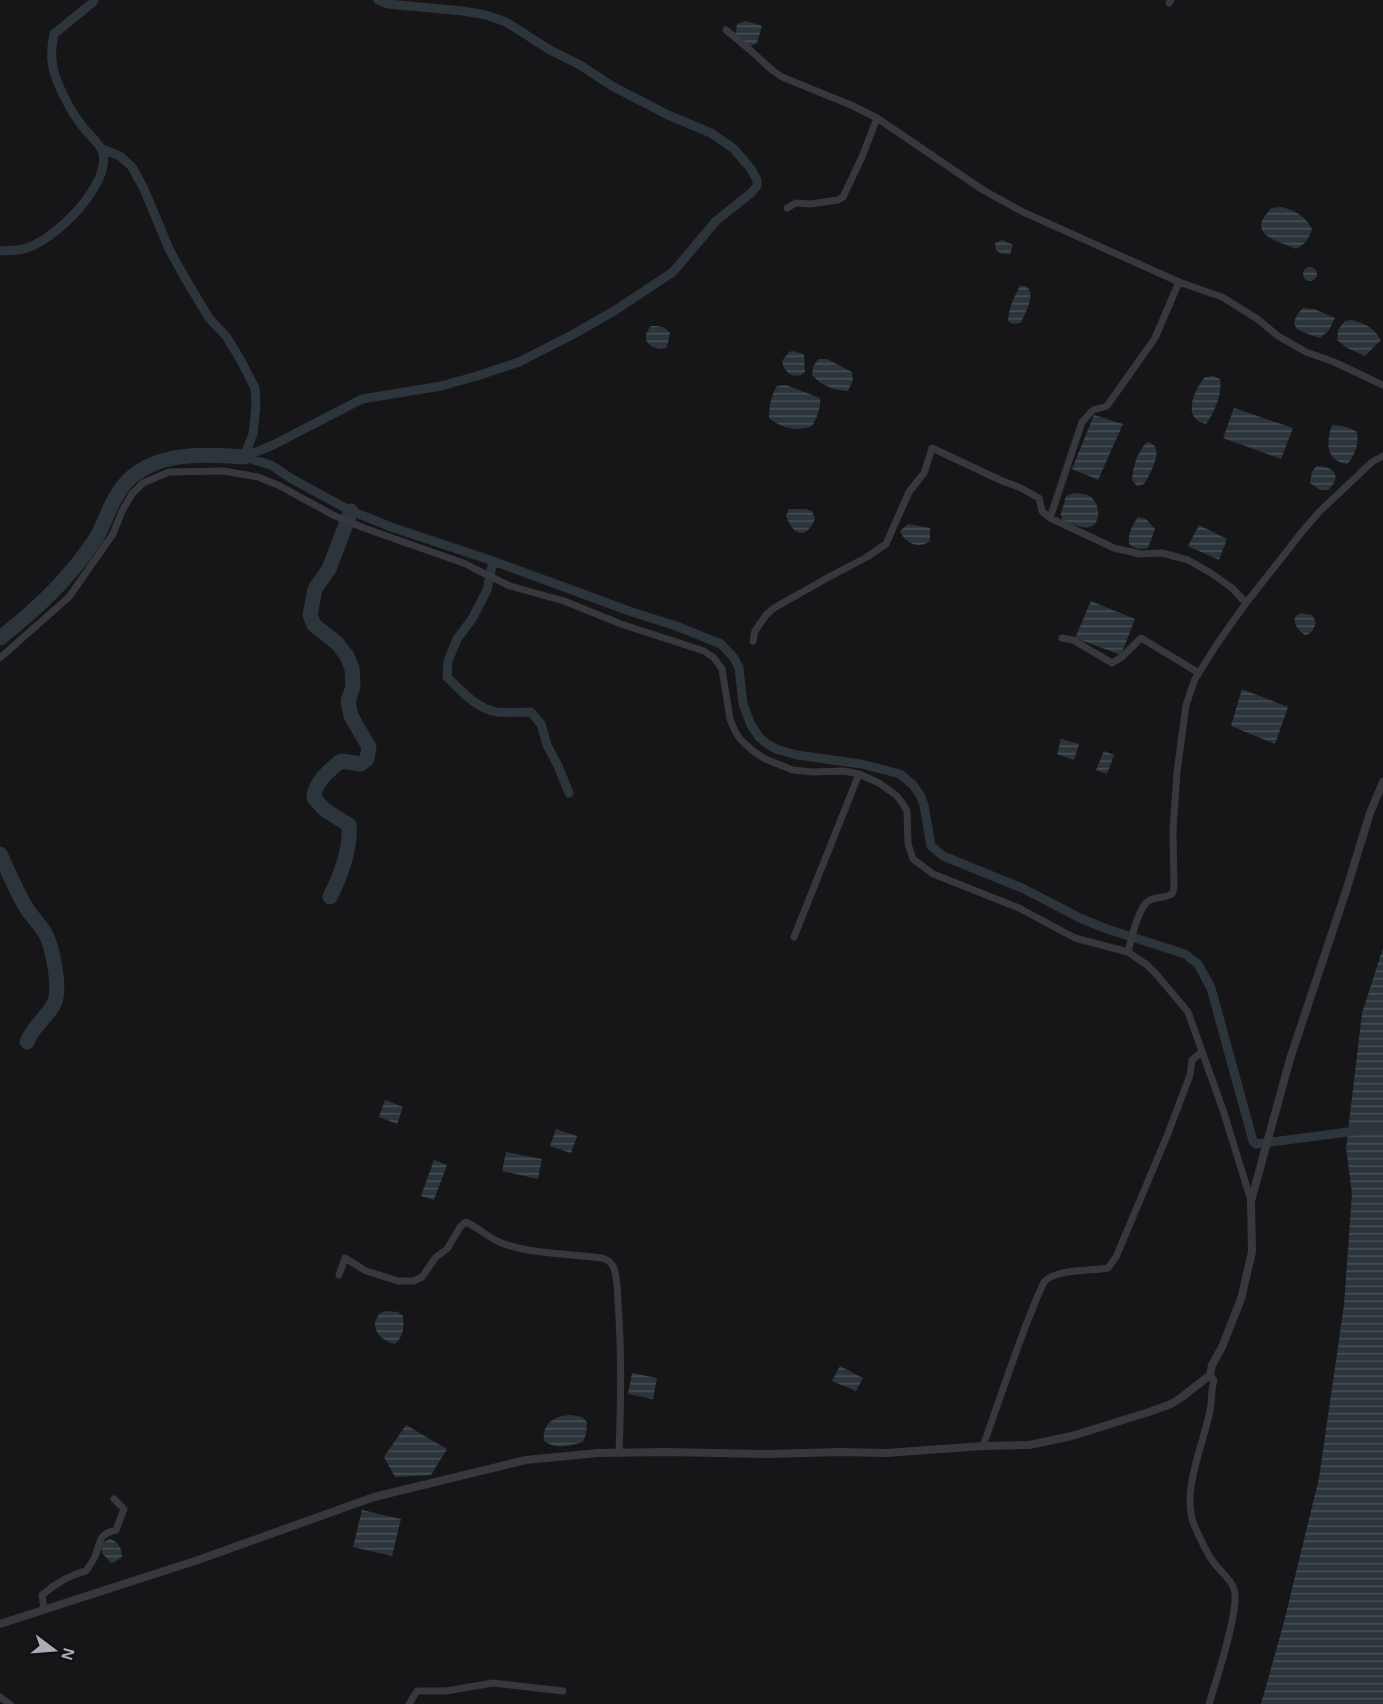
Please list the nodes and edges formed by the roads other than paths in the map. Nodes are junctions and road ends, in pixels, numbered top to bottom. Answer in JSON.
{"nodes":[{"id":1,"x":726,"y":30,"type":"dead end"},
{"id":2,"x":877,"y":118,"type":"junction"},
{"id":3,"x":787,"y":208,"type":"dead end"},
{"id":4,"x":1179,"y":282,"type":"junction"},
{"id":5,"x":1383,"y":385,"type":"edge"},
{"id":6,"x":1383,"y":456,"type":"edge"},
{"id":7,"x":1050,"y":518,"type":"junction"},
{"id":8,"x":1246,"y":603,"type":"junction"},
{"id":9,"x":1062,"y":638,"type":"dead end"},
{"id":10,"x":753,"y":641,"type":"dead end"},
{"id":11,"x":0,"y":658,"type":"edge"},
{"id":12,"x":1199,"y":673,"type":"junction"},
{"id":13,"x":859,"y":774,"type":"junction"},
{"id":14,"x":1383,"y":782,"type":"edge"},
{"id":15,"x":794,"y":937,"type":"dead end"},
{"id":16,"x":1128,"y":952,"type":"junction"},
{"id":17,"x":1202,"y":1052,"type":"junction"},
{"id":18,"x":1251,"y":1201,"type":"junction"},
{"id":19,"x":339,"y":1275,"type":"dead end"},
{"id":20,"x":1210,"y":1375,"type":"junction"},
{"id":21,"x":983,"y":1446,"type":"junction"},
{"id":22,"x":620,"y":1453,"type":"junction"},
{"id":23,"x":114,"y":1499,"type":"dead end"},
{"id":24,"x":44,"y":1610,"type":"junction"},
{"id":25,"x":0,"y":1624,"type":"edge"},
{"id":26,"x":563,"y":1691,"type":"dead end"},
{"id":27,"x":0,"y":1697,"type":"edge"},
{"id":28,"x":10,"y":1704,"type":"edge"},
{"id":29,"x":409,"y":1704,"type":"edge"},
{"id":30,"x":1209,"y":1704,"type":"edge"}],
"edges":[{"from":1,"to":2,"type":"street"},
{"from":2,"to":3,"type":"street"},
{"from":2,"to":4,"type":"street"},
{"from":4,"to":5,"type":"street"},
{"from":4,"to":7,"type":"street"},
{"from":6,"to":8,"type":"street"},
{"from":7,"to":8,"type":"street"},
{"from":7,"to":10,"type":"street"},
{"from":8,"to":12,"type":"street"},
{"from":9,"to":12,"type":"street"},
{"from":11,"to":13,"type":"street"},
{"from":12,"to":16,"type":"street"},
{"from":13,"to":15,"type":"street"},
{"from":13,"to":16,"type":"street"},
{"from":14,"to":18,"type":"street"},
{"from":16,"to":17,"type":"street"},
{"from":17,"to":18,"type":"street"},
{"from":17,"to":21,"type":"street"},
{"from":18,"to":20,"type":"street"},
{"from":19,"to":22,"type":"street"},
{"from":20,"to":21,"type":"street"},
{"from":20,"to":30,"type":"street"},
{"from":21,"to":22,"type":"street"},
{"from":22,"to":24,"type":"street"},
{"from":23,"to":24,"type":"street"},
{"from":24,"to":25,"type":"street"},
{"from":26,"to":29,"type":"street"},
{"from":27,"to":28,"type":"street"}]}
